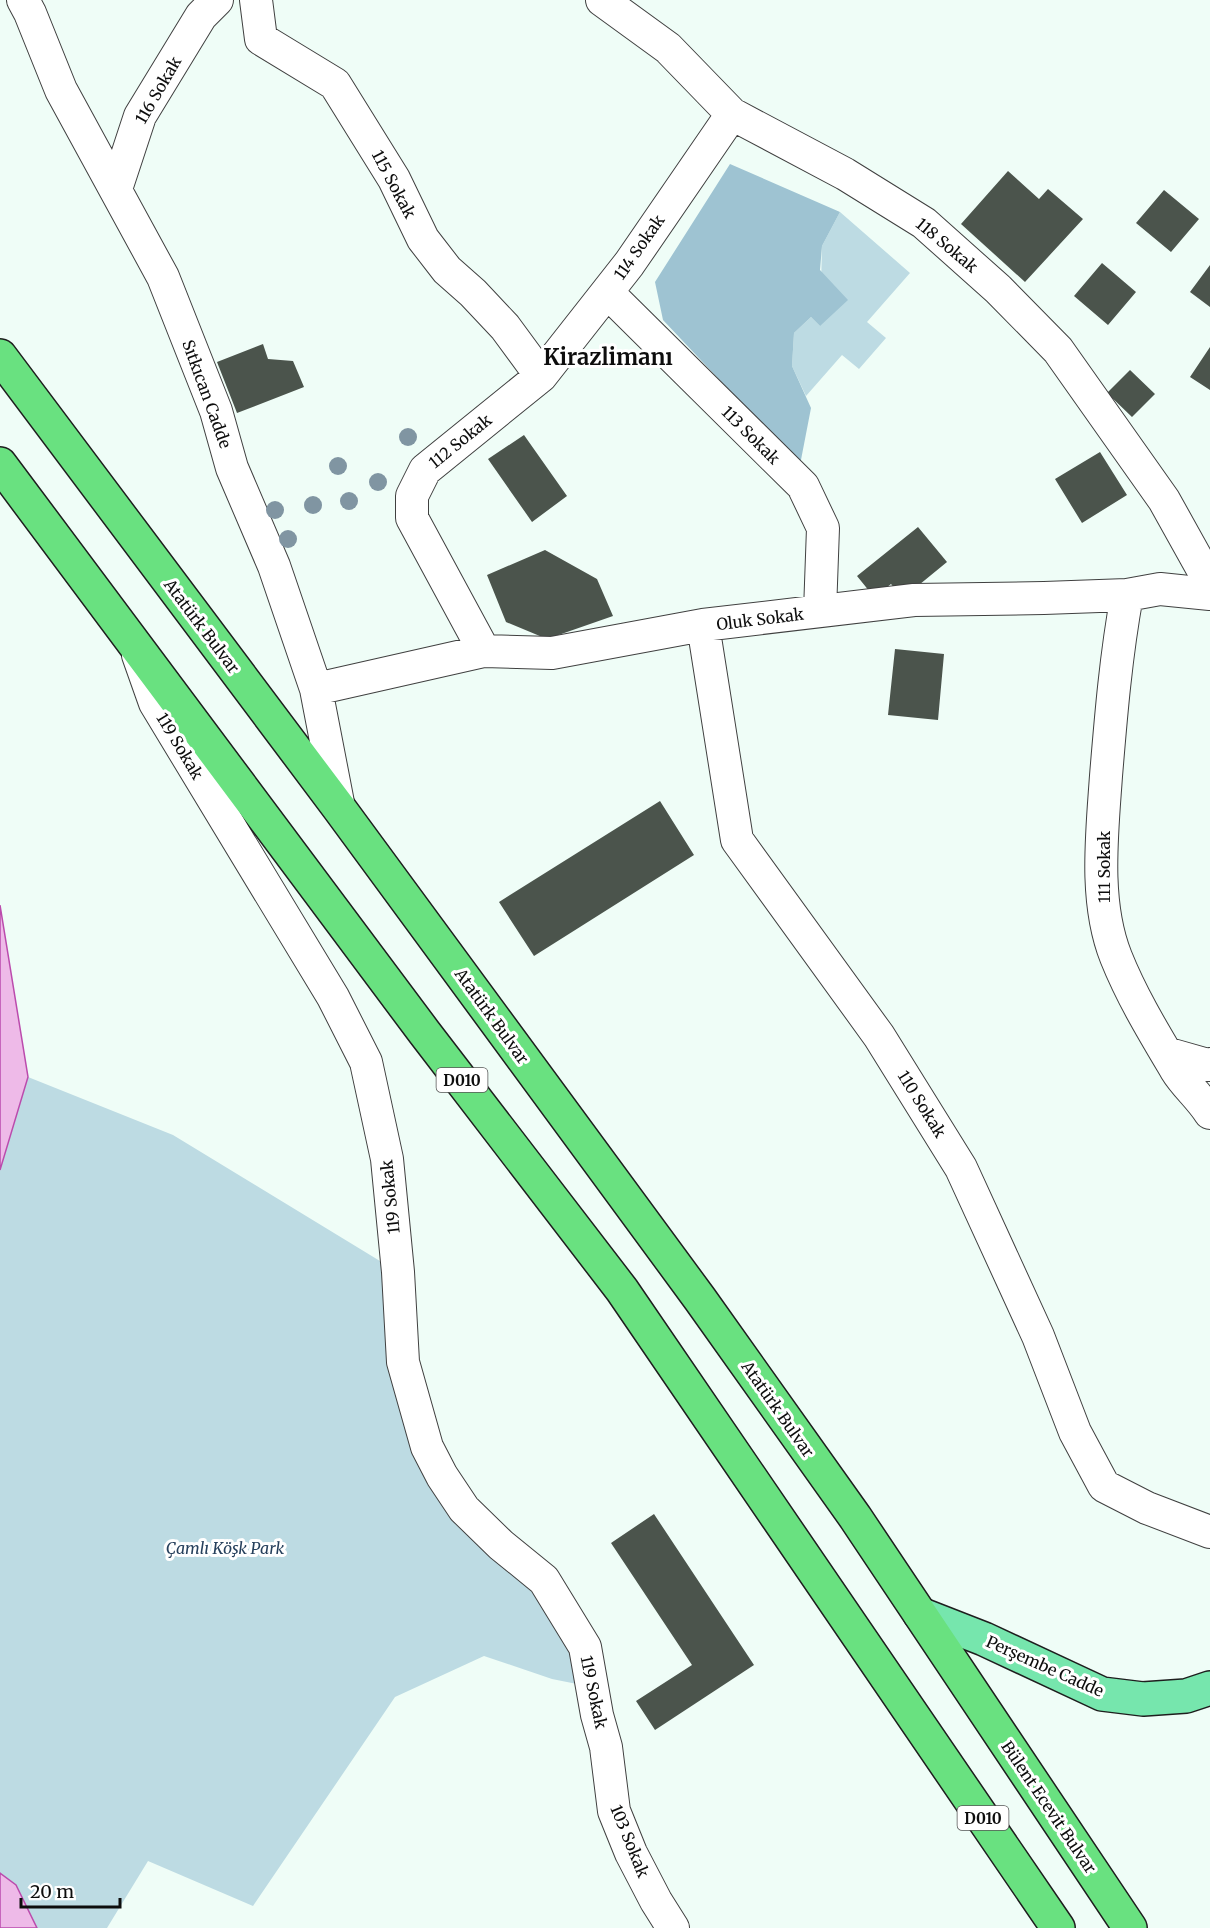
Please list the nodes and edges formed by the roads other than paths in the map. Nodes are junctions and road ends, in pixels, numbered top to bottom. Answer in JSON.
{"nodes":[{"id":1,"x":23,"y":0,"type":"edge"},
{"id":2,"x":217,"y":0,"type":"edge"},
{"id":3,"x":256,"y":0,"type":"edge"},
{"id":4,"x":602,"y":0,"type":"edge"},
{"id":5,"x":732,"y":114,"type":"junction"},
{"id":6,"x":116,"y":189,"type":"junction"},
{"id":7,"x":607,"y":292,"type":"junction"},
{"id":8,"x":0,"y":356,"type":"edge"},
{"id":9,"x":541,"y":376,"type":"junction"},
{"id":10,"x":0,"y":464,"type":"edge"},
{"id":11,"x":1210,"y":576,"type":"edge"},
{"id":12,"x":1210,"y":594,"type":"edge"},
{"id":13,"x":1126,"y":595,"type":"junction"},
{"id":14,"x":820,"y":611,"type":"junction"},
{"id":15,"x":703,"y":626,"type":"junction"},
{"id":16,"x":135,"y":645,"type":"junction"},
{"id":17,"x":484,"y":651,"type":"junction"},
{"id":18,"x":316,"y":689,"type":"junction"},
{"id":19,"x":339,"y":808,"type":"junction"},
{"id":20,"x":1169,"y":1054,"type":"junction"},
{"id":21,"x":1210,"y":1064,"type":"edge"},
{"id":22,"x":1210,"y":1113,"type":"edge"},
{"id":23,"x":1210,"y":1532,"type":"edge"},
{"id":24,"x":920,"y":1614,"type":"junction"},
{"id":25,"x":969,"y":1686,"type":"joint"},
{"id":26,"x":1210,"y":1688,"type":"edge"},
{"id":27,"x":606,"y":1747,"type":"joint"},
{"id":28,"x":673,"y":1928,"type":"edge"},
{"id":29,"x":1058,"y":1928,"type":"edge"},
{"id":30,"x":1130,"y":1928,"type":"edge"}],
"edges":[{"from":1,"to":6,"type":"street","name":"Sıtkıcan Cadde"},
{"from":2,"to":6,"type":"street","name":"116 Sokak"},
{"from":3,"to":9,"type":"street","name":"115 Sokak"},
{"from":4,"to":5,"type":"street","name":"118 Sokak"},
{"from":5,"to":7,"type":"street","name":"114 Sokak"},
{"from":5,"to":11,"type":"street","name":"118 Sokak"},
{"from":6,"to":18,"type":"street","name":"Sıtkıcan Cadde"},
{"from":7,"to":9,"type":"street","name":"114 Sokak"},
{"from":7,"to":14,"type":"street","name":"113 Sokak"},
{"from":8,"to":19,"type":"highway","name":"Atatürk Bulvar"},
{"from":9,"to":17,"type":"street","name":"112 Sokak"},
{"from":10,"to":16,"type":"highway","number":"D010"},
{"from":12,"to":13,"type":"street","name":"Oluk Sokak"},
{"from":13,"to":14,"type":"street","name":"Oluk Sokak"},
{"from":13,"to":20,"type":"street","name":"111 Sokak"},
{"from":14,"to":15,"type":"street","name":"Oluk Sokak"},
{"from":15,"to":17,"type":"street","name":"Oluk Sokak"},
{"from":15,"to":23,"type":"street","name":"110 Sokak"},
{"from":16,"to":27,"type":"street","name":"119 Sokak"},
{"from":16,"to":29,"type":"highway","number":"D010"},
{"from":17,"to":18,"type":"street","name":"Oluk Sokak"},
{"from":18,"to":19,"type":"street","name":"Sıtkıcan Cadde"},
{"from":19,"to":24,"type":"highway","name":"Atatürk Bulvar"},
{"from":20,"to":21,"type":"street"},
{"from":20,"to":22,"type":"street","name":"111 Sokak"},
{"from":24,"to":25,"type":"highway","name":"Atatürk Bulvar"},
{"from":24,"to":26,"type":"main road","name":"Perşembe Cadde"},
{"from":25,"to":30,"type":"highway","name":"Bülent Ecevit Bulvar"},
{"from":27,"to":28,"type":"street","name":"103 Sokak"}]}
